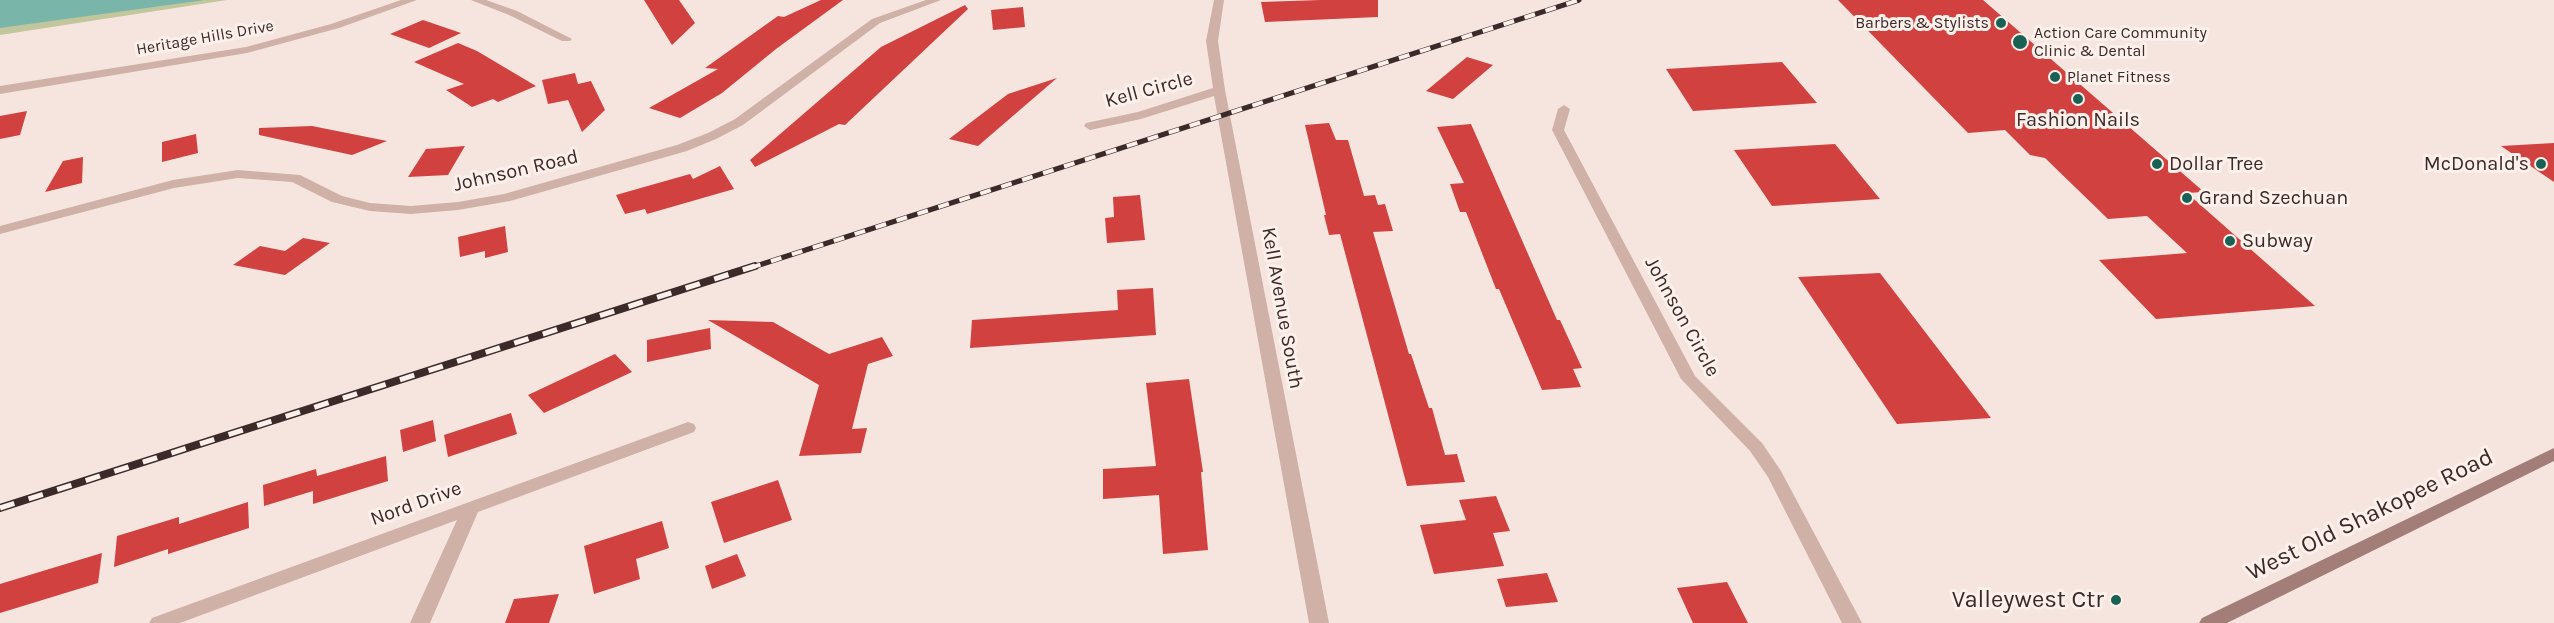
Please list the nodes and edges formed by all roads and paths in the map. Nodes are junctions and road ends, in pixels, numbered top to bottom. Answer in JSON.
{"nodes":[{"id":1,"x":412,"y":0,"type":"edge"},
{"id":2,"x":476,"y":0,"type":"edge"},
{"id":3,"x":936,"y":0,"type":"edge"},
{"id":4,"x":1220,"y":0,"type":"edge"},
{"id":5,"x":566,"y":39,"type":"dead end"},
{"id":6,"x":0,"y":90,"type":"edge"},
{"id":7,"x":1219,"y":90,"type":"junction"},
{"id":8,"x":1564,"y":109,"type":"dead end"},
{"id":9,"x":1090,"y":126,"type":"dead end"},
{"id":10,"x":0,"y":230,"type":"edge"},
{"id":11,"x":688,"y":428,"type":"dead end"},
{"id":12,"x":2554,"y":454,"type":"edge"},
{"id":13,"x":471,"y":508,"type":"junction"},
{"id":14,"x":159,"y":623,"type":"edge"},
{"id":15,"x":420,"y":623,"type":"edge"},
{"id":16,"x":1318,"y":623,"type":"edge"},
{"id":17,"x":1852,"y":623,"type":"edge"},
{"id":18,"x":2209,"y":623,"type":"edge"}],
"edges":[{"from":1,"to":6,"type":"street","name":"Heritage Hills Drive"},
{"from":2,"to":5,"type":"street"},
{"from":3,"to":10,"type":"street","name":"Johnson Road"},
{"from":4,"to":7,"type":"street","name":"Kell Avenue South"},
{"from":7,"to":9,"type":"street","name":"Kell Circle"},
{"from":7,"to":16,"type":"street","name":"Kell Avenue South"},
{"from":8,"to":17,"type":"street","name":"Johnson Circle"},
{"from":11,"to":13,"type":"street","name":"Nord Drive"},
{"from":12,"to":18,"type":"main road","name":"West Old Shakopee Road"},
{"from":13,"to":14,"type":"street","name":"Nord Drive"},
{"from":13,"to":15,"type":"street"}]}
